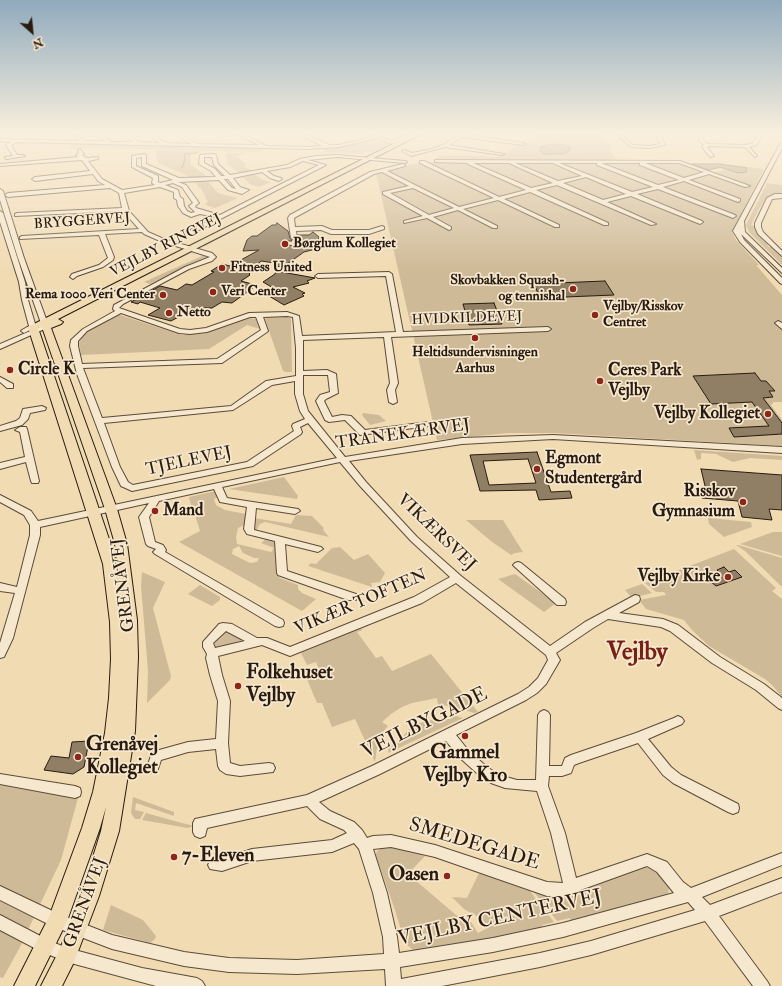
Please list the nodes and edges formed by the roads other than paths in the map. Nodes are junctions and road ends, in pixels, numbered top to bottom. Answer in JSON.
{"nodes":[{"id":1,"x":102,"y":180,"type":"edge"},
{"id":2,"x":155,"y":180,"type":"edge"},
{"id":3,"x":178,"y":180,"type":"edge"},
{"id":4,"x":223,"y":180,"type":"edge"},
{"id":5,"x":231,"y":180,"type":"edge"},
{"id":6,"x":294,"y":180,"type":"edge"},
{"id":7,"x":331,"y":180,"type":"edge"},
{"id":8,"x":359,"y":180,"type":"edge"},
{"id":9,"x":402,"y":180,"type":"edge"},
{"id":10,"x":461,"y":180,"type":"edge"},
{"id":11,"x":507,"y":180,"type":"edge"},
{"id":12,"x":551,"y":180,"type":"edge"},
{"id":13,"x":570,"y":180,"type":"edge"},
{"id":14,"x":596,"y":180,"type":"edge"},
{"id":15,"x":641,"y":180,"type":"edge"},
{"id":16,"x":684,"y":180,"type":"joint"},
{"id":17,"x":729,"y":180,"type":"edge"},
{"id":18,"x":763,"y":180,"type":"edge"},
{"id":19,"x":172,"y":181,"type":"junction"},
{"id":20,"x":110,"y":183,"type":"junction"},
{"id":21,"x":558,"y":183,"type":"junction"},
{"id":22,"x":160,"y":185,"type":"junction"},
{"id":23,"x":414,"y":186,"type":"junction"},
{"id":24,"x":747,"y":186,"type":"dead end"},
{"id":25,"x":658,"y":187,"type":"junction"},
{"id":26,"x":529,"y":190,"type":"junction"},
{"id":27,"x":0,"y":191,"type":"edge"},
{"id":28,"x":121,"y":192,"type":"junction"},
{"id":29,"x":8,"y":195,"type":"dead end"},
{"id":30,"x":631,"y":195,"type":"junction"},
{"id":31,"x":782,"y":196,"type":"edge"},
{"id":32,"x":499,"y":198,"type":"junction"},
{"id":33,"x":738,"y":200,"type":"dead end"},
{"id":34,"x":603,"y":202,"type":"junction"},
{"id":35,"x":181,"y":206,"type":"junction"},
{"id":36,"x":192,"y":206,"type":"junction"},
{"id":37,"x":125,"y":209,"type":"junction"},
{"id":38,"x":458,"y":209,"type":"junction"},
{"id":39,"x":0,"y":212,"type":"edge"},
{"id":40,"x":200,"y":212,"type":"junction"},
{"id":41,"x":17,"y":215,"type":"dead end"},
{"id":42,"x":733,"y":216,"type":"dead end"},
{"id":43,"x":221,"y":217,"type":"junction"},
{"id":44,"x":428,"y":217,"type":"junction"},
{"id":45,"x":4,"y":219,"type":"edge"},
{"id":46,"x":741,"y":221,"type":"junction"},
{"id":47,"x":406,"y":222,"type":"dead end"},
{"id":48,"x":700,"y":222,"type":"dead end"},
{"id":49,"x":606,"y":224,"type":"dead end"},
{"id":50,"x":653,"y":224,"type":"dead end"},
{"id":51,"x":557,"y":226,"type":"dead end"},
{"id":52,"x":495,"y":227,"type":"dead end"},
{"id":53,"x":382,"y":228,"type":"dead end"},
{"id":54,"x":449,"y":228,"type":"dead end"},
{"id":55,"x":292,"y":229,"type":"junction"},
{"id":56,"x":143,"y":230,"type":"junction"},
{"id":57,"x":101,"y":232,"type":"junction"},
{"id":58,"x":192,"y":232,"type":"dead end"},
{"id":59,"x":22,"y":238,"type":"dead end"},
{"id":60,"x":294,"y":238,"type":"dead end"},
{"id":61,"x":195,"y":249,"type":"junction"},
{"id":62,"x":782,"y":254,"type":"edge"},
{"id":63,"x":782,"y":271,"type":"edge"},
{"id":64,"x":318,"y":276,"type":"dead end"},
{"id":65,"x":73,"y":277,"type":"dead end"},
{"id":66,"x":782,"y":282,"type":"edge"},
{"id":67,"x":119,"y":311,"type":"junction"},
{"id":68,"x":259,"y":315,"type":"junction"},
{"id":69,"x":40,"y":327,"type":"junction"},
{"id":70,"x":548,"y":329,"type":"dead end"},
{"id":71,"x":400,"y":334,"type":"junction"},
{"id":72,"x":388,"y":335,"type":"junction"},
{"id":73,"x":298,"y":338,"type":"junction"},
{"id":74,"x":0,"y":344,"type":"edge"},
{"id":75,"x":0,"y":347,"type":"edge"},
{"id":76,"x":79,"y":366,"type":"junction"},
{"id":77,"x":299,"y":376,"type":"junction"},
{"id":78,"x":0,"y":379,"type":"edge"},
{"id":79,"x":10,"y":386,"type":"dead end"},
{"id":80,"x":393,"y":402,"type":"dead end"},
{"id":81,"x":42,"y":408,"type":"dead end"},
{"id":82,"x":329,"y":420,"type":"junction"},
{"id":83,"x":98,"y":421,"type":"junction"},
{"id":84,"x":312,"y":422,"type":"junction"},
{"id":85,"x":429,"y":424,"type":"dead end"},
{"id":86,"x":0,"y":429,"type":"edge"},
{"id":87,"x":19,"y":430,"type":"dead end"},
{"id":88,"x":782,"y":450,"type":"edge"},
{"id":89,"x":30,"y":458,"type":"junction"},
{"id":90,"x":343,"y":459,"type":"junction"},
{"id":91,"x":0,"y":466,"type":"edge"},
{"id":92,"x":35,"y":481,"type":"dead end"},
{"id":93,"x":217,"y":485,"type":"junction"},
{"id":94,"x":0,"y":498,"type":"edge"},
{"id":95,"x":154,"y":500,"type":"junction"},
{"id":96,"x":252,"y":504,"type":"junction"},
{"id":97,"x":103,"y":511,"type":"junction"},
{"id":98,"x":295,"y":511,"type":"dead end"},
{"id":99,"x":35,"y":525,"type":"junction"},
{"id":100,"x":280,"y":540,"type":"junction"},
{"id":101,"x":318,"y":549,"type":"dead end"},
{"id":102,"x":518,"y":565,"type":"dead end"},
{"id":103,"x":457,"y":578,"type":"junction"},
{"id":104,"x":0,"y":587,"type":"edge"},
{"id":105,"x":21,"y":591,"type":"junction"},
{"id":106,"x":352,"y":597,"type":"dead end"},
{"id":107,"x":635,"y":599,"type":"dead end"},
{"id":108,"x":560,"y":602,"type":"dead end"},
{"id":109,"x":606,"y":615,"type":"junction"},
{"id":110,"x":279,"y":623,"type":"dead end"},
{"id":111,"x":256,"y":642,"type":"junction"},
{"id":112,"x":550,"y":652,"type":"junction"},
{"id":113,"x":0,"y":654,"type":"edge"},
{"id":114,"x":213,"y":654,"type":"junction"},
{"id":115,"x":782,"y":705,"type":"edge"},
{"id":116,"x":544,"y":715,"type":"dead end"},
{"id":117,"x":678,"y":721,"type":"dead end"},
{"id":118,"x":448,"y":734,"type":"junction"},
{"id":119,"x":640,"y":737,"type":"junction"},
{"id":120,"x":222,"y":743,"type":"junction"},
{"id":121,"x":153,"y":768,"type":"dead end"},
{"id":122,"x":269,"y":768,"type":"dead end"},
{"id":123,"x":543,"y":771,"type":"junction"},
{"id":124,"x":0,"y":779,"type":"edge"},
{"id":125,"x":542,"y":786,"type":"junction"},
{"id":126,"x":75,"y":792,"type":"dead end"},
{"id":127,"x":309,"y":800,"type":"junction"},
{"id":128,"x":733,"y":808,"type":"dead end"},
{"id":129,"x":200,"y":832,"type":"dead end"},
{"id":130,"x":357,"y":834,"type":"junction"},
{"id":131,"x":365,"y":846,"type":"junction"},
{"id":132,"x":782,"y":859,"type":"edge"},
{"id":133,"x":215,"y":865,"type":"dead end"},
{"id":134,"x":782,"y":885,"type":"edge"},
{"id":135,"x":571,"y":887,"type":"junction"},
{"id":136,"x":0,"y":893,"type":"edge"},
{"id":137,"x":690,"y":895,"type":"junction"},
{"id":138,"x":708,"y":913,"type":"junction"},
{"id":139,"x":57,"y":920,"type":"junction"},
{"id":140,"x":0,"y":922,"type":"edge"},
{"id":141,"x":77,"y":929,"type":"junction"},
{"id":142,"x":45,"y":946,"type":"junction"},
{"id":143,"x":67,"y":955,"type":"junction"},
{"id":144,"x":392,"y":962,"type":"junction"},
{"id":145,"x":24,"y":986,"type":"edge"},
{"id":146,"x":51,"y":986,"type":"edge"},
{"id":147,"x":197,"y":986,"type":"edge"},
{"id":148,"x":394,"y":986,"type":"edge"},
{"id":149,"x":402,"y":986,"type":"edge"},
{"id":150,"x":762,"y":986,"type":"edge"}],
"edges":[{"from":1,"to":20,"type":"street"},
{"from":2,"to":22,"type":"street"},
{"from":3,"to":19,"type":"street"},
{"from":4,"to":5,"type":"street"},
{"from":6,"to":43,"type":"street"},
{"from":7,"to":61,"type":"main road","name":"VEJLBY RINGVEJ"},
{"from":8,"to":55,"type":"street"},
{"from":9,"to":23,"type":"street"},
{"from":10,"to":32,"type":"street"},
{"from":11,"to":26,"type":"street"},
{"from":12,"to":21,"type":"street"},
{"from":13,"to":21,"type":"street"},
{"from":14,"to":30,"type":"street"},
{"from":15,"to":25,"type":"street"},
{"from":16,"to":25,"type":"street"},
{"from":16,"to":33,"type":"street"},
{"from":17,"to":24,"type":"street"},
{"from":18,"to":46,"type":"street"},
{"from":19,"to":22,"type":"street"},
{"from":19,"to":36,"type":"street"},
{"from":20,"to":28,"type":"street"},
{"from":20,"to":29,"type":"street"},
{"from":21,"to":26,"type":"street"},
{"from":21,"to":34,"type":"street"},
{"from":22,"to":28,"type":"street"},
{"from":22,"to":35,"type":"street"},
{"from":23,"to":38,"type":"street"},
{"from":23,"to":44,"type":"street"},
{"from":25,"to":30,"type":"street"},
{"from":25,"to":42,"type":"street"},
{"from":26,"to":32,"type":"street"},
{"from":26,"to":49,"type":"street"},
{"from":27,"to":45,"type":"street","name":"GRENÅVEJ"},
{"from":28,"to":37,"type":"street"},
{"from":30,"to":34,"type":"street"},
{"from":30,"to":48,"type":"street"},
{"from":31,"to":62,"type":"street"},
{"from":32,"to":38,"type":"street"},
{"from":32,"to":51,"type":"street"},
{"from":34,"to":50,"type":"street"},
{"from":35,"to":36,"type":"street"},
{"from":35,"to":40,"type":"street"},
{"from":36,"to":40,"type":"street"},
{"from":37,"to":41,"type":"street"},
{"from":37,"to":56,"type":"street"},
{"from":38,"to":44,"type":"street"},
{"from":38,"to":52,"type":"street"},
{"from":39,"to":45,"type":"street","name":"GRENÅVEJ"},
{"from":40,"to":43,"type":"street"},
{"from":43,"to":58,"type":"street"},
{"from":44,"to":47,"type":"street"},
{"from":44,"to":54,"type":"street"},
{"from":45,"to":69,"type":"street","name":"GRENÅVEJ"},
{"from":45,"to":69,"type":"street","name":"GRENÅVEJ"},
{"from":46,"to":63,"type":"street"},
{"from":46,"to":66,"type":"street"},
{"from":53,"to":55,"type":"street"},
{"from":55,"to":60,"type":"street"},
{"from":56,"to":57,"type":"street","name":"BRYGGERVEJ"},
{"from":56,"to":61,"type":"street"},
{"from":57,"to":59,"type":"street","name":"BRYGGERVEJ"},
{"from":57,"to":65,"type":"street"},
{"from":61,"to":67,"type":"street"},
{"from":61,"to":69,"type":"main road","name":"VEJLBY RINGVEJ"},
{"from":64,"to":71,"type":"street"},
{"from":67,"to":68,"type":"street"},
{"from":67,"to":76,"type":"street","name":"TJELEVEJ"},
{"from":68,"to":73,"type":"street","name":"VIKÆRSVEJ"},
{"from":68,"to":76,"type":"street"},
{"from":69,"to":74,"type":"street"},
{"from":69,"to":75,"type":"street"},
{"from":69,"to":97,"type":"main road","name":"GRENÅVEJ"},
{"from":69,"to":97,"type":"main road","name":"GRENÅVEJ"},
{"from":70,"to":71,"type":"street","name":"HVIDKILDEVEJ"},
{"from":71,"to":72,"type":"street","name":"HVIDKILDEVEJ"},
{"from":72,"to":73,"type":"street","name":"HVIDKILDEVEJ"},
{"from":72,"to":80,"type":"street","name":"HVIDKILDEVEJ"},
{"from":73,"to":77,"type":"street","name":"VIKÆRSVEJ"},
{"from":76,"to":83,"type":"street","name":"TJELEVEJ"},
{"from":77,"to":82,"type":"street"},
{"from":77,"to":83,"type":"street"},
{"from":77,"to":84,"type":"street","name":"VIKÆRSVEJ"},
{"from":78,"to":79,"type":"street"},
{"from":81,"to":86,"type":"street"},
{"from":82,"to":84,"type":"street"},
{"from":82,"to":85,"type":"street"},
{"from":83,"to":84,"type":"street","name":"TJELEVEJ"},
{"from":84,"to":90,"type":"street","name":"VIKÆRSVEJ"},
{"from":87,"to":89,"type":"street"},
{"from":88,"to":90,"type":"street","name":"TRANEKÆRVEJ"},
{"from":89,"to":91,"type":"street"},
{"from":89,"to":92,"type":"street"},
{"from":90,"to":93,"type":"street","name":"TRANEKÆRVEJ"},
{"from":90,"to":103,"type":"street","name":"VIKÆRSVEJ"},
{"from":93,"to":95,"type":"street","name":"TRANEKÆRVEJ"},
{"from":93,"to":96,"type":"street"},
{"from":94,"to":99,"type":"street"},
{"from":95,"to":97,"type":"street","name":"TRANEKÆRVEJ"},
{"from":95,"to":110,"type":"street"},
{"from":96,"to":98,"type":"street"},
{"from":96,"to":100,"type":"street"},
{"from":97,"to":99,"type":"street","name":"TRANEKÆRVEJ"},
{"from":97,"to":139,"type":"main road","name":"GRENÅVEJ"},
{"from":97,"to":141,"type":"main road","name":"GRENÅVEJ"},
{"from":99,"to":105,"type":"street"},
{"from":100,"to":101,"type":"street"},
{"from":100,"to":106,"type":"street"},
{"from":102,"to":108,"type":"street"},
{"from":103,"to":111,"type":"street","name":"VIKÆR TOFTEN"},
{"from":103,"to":112,"type":"street","name":"VIKÆRSVEJ"},
{"from":104,"to":105,"type":"street"},
{"from":105,"to":113,"type":"street"},
{"from":107,"to":109,"type":"street"},
{"from":109,"to":112,"type":"street"},
{"from":109,"to":115,"type":"street"},
{"from":111,"to":114,"type":"street","name":"VIKÆR TOFTEN"},
{"from":111,"to":114,"type":"street","name":"VIKÆR TOFTEN"},
{"from":112,"to":118,"type":"street","name":"VEJLBYGADE"},
{"from":114,"to":120,"type":"street","name":"VIKÆR TOFTEN"},
{"from":116,"to":123,"type":"street"},
{"from":117,"to":119,"type":"street"},
{"from":118,"to":125,"type":"street"},
{"from":118,"to":127,"type":"street","name":"VEJLBYGADE"},
{"from":119,"to":123,"type":"street"},
{"from":119,"to":128,"type":"street"},
{"from":120,"to":121,"type":"street"},
{"from":120,"to":122,"type":"street","name":"VIKÆR TOFTEN"},
{"from":123,"to":125,"type":"street"},
{"from":124,"to":126,"type":"street"},
{"from":125,"to":135,"type":"street","name":"SMEDEGADE"},
{"from":127,"to":129,"type":"street","name":"VEJLBYGADE"},
{"from":127,"to":130,"type":"street"},
{"from":130,"to":131,"type":"street"},
{"from":130,"to":133,"type":"street"},
{"from":131,"to":135,"type":"street","name":"SMEDEGADE"},
{"from":131,"to":144,"type":"street"},
{"from":132,"to":137,"type":"street","name":"VEJLBY CENTERVEJ"},
{"from":134,"to":138,"type":"street"},
{"from":135,"to":137,"type":"street","name":"SMEDEGADE"},
{"from":136,"to":139,"type":"street","name":"VEJLBY CENTERVEJ"},
{"from":137,"to":138,"type":"street","name":"SMEDEGADE"},
{"from":137,"to":144,"type":"street","name":"VEJLBY CENTERVEJ"},
{"from":138,"to":149,"type":"street"},
{"from":138,"to":150,"type":"street","name":"SMEDEGADE"},
{"from":139,"to":141,"type":"street","name":"VEJLBY CENTERVEJ"},
{"from":139,"to":142,"type":"main road","name":"GRENÅVEJ"},
{"from":140,"to":142,"type":"street"},
{"from":141,"to":143,"type":"main road","name":"GRENÅVEJ"},
{"from":141,"to":144,"type":"street","name":"VEJLBY CENTERVEJ"},
{"from":142,"to":143,"type":"street"},
{"from":142,"to":145,"type":"main road","name":"GRENÅVEJ"},
{"from":143,"to":146,"type":"main road","name":"GRENÅVEJ"},
{"from":143,"to":147,"type":"street"},
{"from":144,"to":148,"type":"street"}]}
